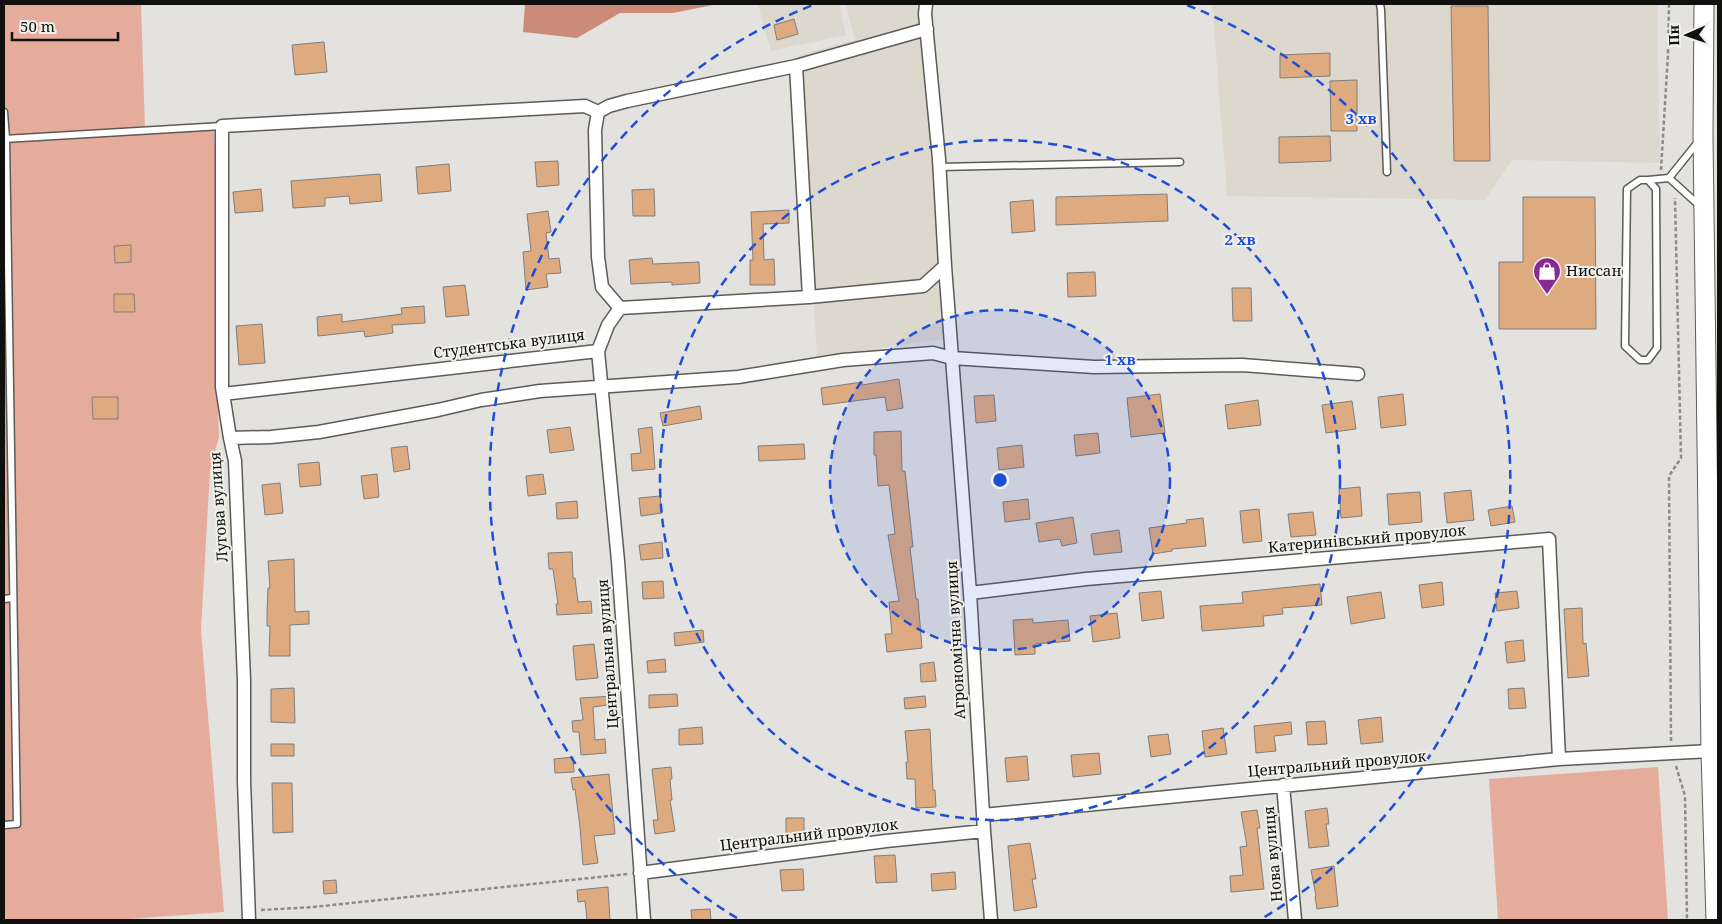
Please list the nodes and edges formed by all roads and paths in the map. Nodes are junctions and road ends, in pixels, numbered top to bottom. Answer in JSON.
{"nodes":[{"id":1,"x":926,"y":4,"type":"edge"},
{"id":2,"x":1380,"y":4,"type":"edge"},
{"id":3,"x":1669,"y":4,"type":"edge"},
{"id":4,"x":1704,"y":4,"type":"edge"},
{"id":5,"x":927,"y":29,"type":"junction"},
{"id":6,"x":796,"y":66,"type":"junction"},
{"id":7,"x":4,"y":112,"type":"edge"},
{"id":8,"x":598,"y":112,"type":"junction"},
{"id":9,"x":222,"y":126,"type":"junction"},
{"id":10,"x":1703,"y":136,"type":"junction"},
{"id":11,"x":5,"y":139,"type":"edge"},
{"id":12,"x":1180,"y":162,"type":"dead end"},
{"id":13,"x":939,"y":167,"type":"junction"},
{"id":14,"x":1386,"y":172,"type":"dead end"},
{"id":15,"x":1667,"y":179,"type":"junction"},
{"id":16,"x":1648,"y":180,"type":"junction"},
{"id":17,"x":1705,"y":210,"type":"junction"},
{"id":18,"x":945,"y":266,"type":"junction"},
{"id":19,"x":809,"y":297,"type":"junction"},
{"id":20,"x":620,"y":308,"type":"junction"},
{"id":21,"x":598,"y":350,"type":"junction"},
{"id":22,"x":952,"y":358,"type":"junction"},
{"id":23,"x":6,"y":372,"type":"edge"},
{"id":24,"x":1358,"y":374,"type":"dead end"},
{"id":25,"x":602,"y":386,"type":"junction"},
{"id":26,"x":223,"y":394,"type":"junction"},
{"id":27,"x":230,"y":438,"type":"junction"},
{"id":28,"x":970,"y":593,"type":"junction"},
{"id":29,"x":12,"y":598,"type":"junction"},
{"id":30,"x":4,"y":599,"type":"edge"},
{"id":31,"x":1671,"y":741,"type":"dead end"},
{"id":32,"x":1703,"y":752,"type":"junction"},
{"id":33,"x":1559,"y":759,"type":"junction"},
{"id":34,"x":1674,"y":760,"type":"dead end"},
{"id":35,"x":1283,"y":785,"type":"junction"},
{"id":36,"x":983,"y":815,"type":"junction"},
{"id":37,"x":4,"y":826,"type":"edge"},
{"id":38,"x":984,"y":831,"type":"junction"},
{"id":39,"x":640,"y":873,"type":"junction"},
{"id":40,"x":1717,"y":886,"type":"edge"},
{"id":41,"x":249,"y":915,"type":"edge"},
{"id":42,"x":644,"y":920,"type":"edge"},
{"id":43,"x":991,"y":920,"type":"edge"},
{"id":44,"x":1295,"y":920,"type":"edge"},
{"id":45,"x":1687,"y":920,"type":"edge"},
{"id":46,"x":1716,"y":920,"type":"edge"}],
"edges":[{"from":1,"to":5,"type":"street","name":"Агрономічна вулиця"},
{"from":2,"to":14,"type":"lane"},
{"from":3,"to":15,"type":"path"},
{"from":4,"to":10,"type":"main road"},
{"from":5,"to":6,"type":"street"},
{"from":5,"to":13,"type":"street","name":"Агрономічна вулиця"},
{"from":6,"to":8,"type":"street"},
{"from":6,"to":19,"type":"street"},
{"from":7,"to":11,"type":"lane"},
{"from":8,"to":9,"type":"street"},
{"from":8,"to":20,"type":"street"},
{"from":9,"to":11,"type":"lane"},
{"from":9,"to":26,"type":"street"},
{"from":10,"to":15,"type":"lane"},
{"from":10,"to":17,"type":"main road"},
{"from":11,"to":23,"type":"lane"},
{"from":12,"to":13,"type":"lane"},
{"from":13,"to":18,"type":"street","name":"Агрономічна вулиця"},
{"from":15,"to":16,"type":"lane"},
{"from":15,"to":17,"type":"lane"},
{"from":15,"to":31,"type":"path"},
{"from":16,"to":16,"type":"lane"},
{"from":17,"to":32,"type":"main road"},
{"from":18,"to":19,"type":"street"},
{"from":18,"to":22,"type":"street","name":"Агрономічна вулиця"},
{"from":19,"to":20,"type":"street"},
{"from":20,"to":21,"type":"street","name":"Студентська вулиця"},
{"from":21,"to":25,"type":"street","name":"Центральна вулиця"},
{"from":21,"to":26,"type":"street","name":"Студентська вулиця"},
{"from":22,"to":24,"type":"street","name":"Лугова вулиця"},
{"from":22,"to":25,"type":"street","name":"Лугова вулиця"},
{"from":22,"to":28,"type":"street","name":"Агрономічна вулиця"},
{"from":23,"to":29,"type":"lane"},
{"from":25,"to":27,"type":"street","name":"Лугова вулиця"},
{"from":25,"to":39,"type":"street","name":"Центральна вулиця"},
{"from":26,"to":27,"type":"street"},
{"from":27,"to":41,"type":"street","name":"Лугова вулиця"},
{"from":28,"to":33,"type":"street","name":"Катеринівський провулок"},
{"from":28,"to":36,"type":"street","name":"Агрономічна вулиця"},
{"from":29,"to":30,"type":"lane"},
{"from":29,"to":37,"type":"lane"},
{"from":32,"to":33,"type":"street","name":"Центральний провулок"},
{"from":32,"to":40,"type":"main road"},
{"from":33,"to":35,"type":"street","name":"Центральний провулок"},
{"from":34,"to":45,"type":"path"},
{"from":35,"to":36,"type":"street","name":"Центральний провулок"},
{"from":35,"to":44,"type":"street","name":"Нова вулиця"},
{"from":36,"to":38,"type":"street","name":"Агрономічна вулиця"},
{"from":38,"to":39,"type":"street","name":"Центральний провулок"},
{"from":38,"to":43,"type":"street","name":"Агрономічна вулиця"},
{"from":39,"to":41,"type":"path"},
{"from":39,"to":42,"type":"street","name":"Центральна вулиця"},
{"from":40,"to":46,"type":"main road"}]}
